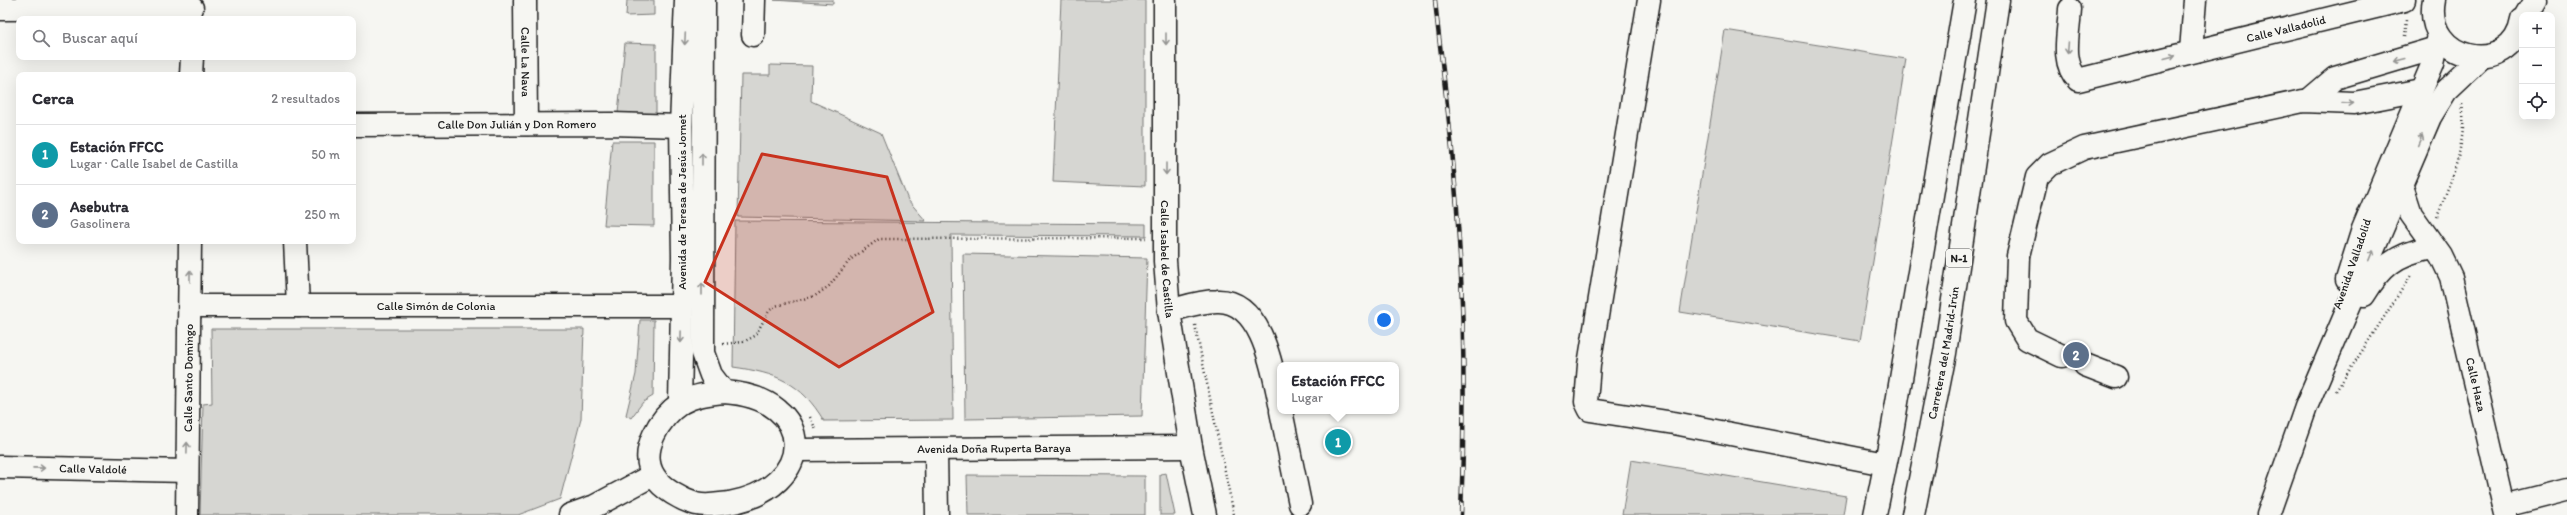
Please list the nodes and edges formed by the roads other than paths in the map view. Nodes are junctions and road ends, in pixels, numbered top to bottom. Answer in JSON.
{"nodes":[{"id":1,"x":525,"y":0,"type":"edge"},
{"id":2,"x":686,"y":0,"type":"edge"},
{"id":3,"x":704,"y":0,"type":"edge"},
{"id":4,"x":754,"y":0,"type":"edge"},
{"id":5,"x":1165,"y":0,"type":"edge"},
{"id":6,"x":1649,"y":0,"type":"edge"},
{"id":7,"x":1965,"y":0,"type":"edge"},
{"id":8,"x":1998,"y":0,"type":"edge"},
{"id":9,"x":2195,"y":0,"type":"edge"},
{"id":10,"x":2404,"y":0,"type":"edge"},
{"id":11,"x":2434,"y":0,"type":"edge"},
{"id":12,"x":2522,"y":0,"type":"edge"},
{"id":13,"x":2536,"y":0,"type":"edge"},
{"id":14,"x":0,"y":9,"type":"edge"},
{"id":15,"x":192,"y":9,"type":"edge"},
{"id":16,"x":2070,"y":10,"type":"dead end"},
{"id":17,"x":2523,"y":12,"type":"edge"},
{"id":18,"x":2528,"y":12,"type":"edge"},
{"id":19,"x":2519,"y":27,"type":"edge"},
{"id":20,"x":753,"y":34,"type":"dead end"},
{"id":21,"x":2437,"y":42,"type":"junction"},
{"id":22,"x":2192,"y":51,"type":"junction"},
{"id":23,"x":2482,"y":57,"type":"junction"},
{"id":24,"x":192,"y":60,"type":"edge"},
{"id":25,"x":191,"y":72,"type":"edge"},
{"id":26,"x":2421,"y":90,"type":"junction"},
{"id":27,"x":2309,"y":100,"type":"junction"},
{"id":28,"x":526,"y":124,"type":"junction"},
{"id":29,"x":2406,"y":124,"type":"junction"},
{"id":30,"x":356,"y":125,"type":"edge"},
{"id":31,"x":681,"y":126,"type":"junction"},
{"id":32,"x":2401,"y":184,"type":"junction"},
{"id":33,"x":2388,"y":214,"type":"junction"},
{"id":34,"x":190,"y":244,"type":"edge"},
{"id":35,"x":296,"y":244,"type":"edge"},
{"id":36,"x":2435,"y":252,"type":"junction"},
{"id":37,"x":190,"y":306,"type":"junction"},
{"id":38,"x":298,"y":306,"type":"junction"},
{"id":39,"x":681,"y":306,"type":"junction"},
{"id":40,"x":1169,"y":311,"type":"junction"},
{"id":41,"x":2338,"y":337,"type":"junction"},
{"id":42,"x":2062,"y":356,"type":"dead end"},
{"id":43,"x":2085,"y":366,"type":"dead end"},
{"id":44,"x":2116,"y":377,"type":"dead end"},
{"id":45,"x":1277,"y":389,"type":"edge"},
{"id":46,"x":724,"y":392,"type":"junction"},
{"id":47,"x":680,"y":403,"type":"junction"},
{"id":48,"x":2306,"y":407,"type":"junction"},
{"id":49,"x":1282,"y":414,"type":"edge"},
{"id":50,"x":1191,"y":447,"type":"junction"},
{"id":51,"x":796,"y":450,"type":"junction"},
{"id":52,"x":936,"y":450,"type":"junction"},
{"id":53,"x":1885,"y":464,"type":"junction"},
{"id":54,"x":0,"y":467,"type":"edge"},
{"id":55,"x":187,"y":471,"type":"junction"},
{"id":56,"x":653,"y":476,"type":"junction"},
{"id":57,"x":2567,"y":490,"type":"edge"},
{"id":58,"x":1300,"y":504,"type":"dead end"},
{"id":59,"x":733,"y":508,"type":"edge"},
{"id":60,"x":699,"y":509,"type":"edge"},
{"id":61,"x":2505,"y":510,"type":"edge"},
{"id":62,"x":187,"y":515,"type":"edge"},
{"id":63,"x":570,"y":515,"type":"edge"},
{"id":64,"x":937,"y":515,"type":"edge"},
{"id":65,"x":1205,"y":515,"type":"edge"},
{"id":66,"x":1875,"y":515,"type":"edge"},
{"id":67,"x":1913,"y":515,"type":"edge"},
{"id":68,"x":2268,"y":515,"type":"edge"}],
"edges":[{"from":1,"to":28,"type":"main road","name":"Calle La Nava"},
{"from":2,"to":31,"type":"main road","name":"Avenida de Teresa de Jesús Jornet","one_way":true},
{"from":46,"to":3,"type":"main road","name":"Avenida de Teresa de Jesús Jornet","one_way":true},
{"from":4,"to":20,"type":"main road"},
{"from":5,"to":40,"type":"main road","name":"Calle Isabel de Castilla","one_way":true},
{"from":6,"to":53,"type":"main road"},
{"from":7,"to":53,"type":"main road"},
{"from":8,"to":67,"type":"main road","name":"Carretera del Madrid-Irún","number":"N-1"},
{"from":9,"to":22,"type":"main road"},
{"from":10,"to":22,"type":"main road","name":"Calle Valladolid"},
{"from":11,"to":21,"type":"main road"},
{"from":12,"to":17,"type":"main road"},
{"from":13,"to":18,"type":"main road"},
{"from":14,"to":15,"type":"main road"},
{"from":16,"to":22,"type":"main road","name":"Calle Valladolid","one_way":true},
{"from":19,"to":23,"type":"main road"},
{"from":21,"to":23,"type":"main road"},
{"from":21,"to":26,"type":"main road","name":"Avenida Valladolid"},
{"from":21,"to":27,"type":"main road","one_way":true},
{"from":32,"to":23,"type":"main road","name":"Avenida Valladolid","one_way":true},
{"from":24,"to":25,"type":"main road"},
{"from":27,"to":26,"type":"main road","one_way":true},
{"from":26,"to":29,"type":"main road","name":"Avenida Valladolid"},
{"from":27,"to":42,"type":"main road"},
{"from":28,"to":30,"type":"main road","name":"Calle Don Julián y Don Romero"},
{"from":28,"to":31,"type":"main road","name":"Calle Don Julián y Don Romero"},
{"from":29,"to":33,"type":"main road","name":"Avenida Valladolid"},
{"from":29,"to":48,"type":"main road","name":"Avenida Valladolid"},
{"from":31,"to":39,"type":"main road","name":"Avenida de Teresa de Jesús Jornet"},
{"from":32,"to":33,"type":"main road","name":"Avenida Valladolid"},
{"from":32,"to":36,"type":"main road","name":"Calle Haza"},
{"from":33,"to":36,"type":"main road","name":"Calle Haza"},
{"from":41,"to":33,"type":"main road","name":"Avenida Valladolid","one_way":true},
{"from":37,"to":34,"type":"main road","name":"Calle Santo Domingo","one_way":true},
{"from":35,"to":38,"type":"main road"},
{"from":36,"to":41,"type":"main road"},
{"from":36,"to":61,"type":"main road","name":"Calle Haza"},
{"from":37,"to":38,"type":"main road","name":"Calle Simón de Colonia"},
{"from":55,"to":37,"type":"main road","name":"Calle Santo Domingo","one_way":true},
{"from":38,"to":39,"type":"main road","name":"Calle Simón de Colonia"},
{"from":39,"to":47,"type":"main road","name":"Avenida de Teresa de Jesús Jornet","one_way":true},
{"from":40,"to":45,"type":"main road"},
{"from":40,"to":50,"type":"main road","name":"Calle Isabel de Castilla"},
{"from":41,"to":48,"type":"main road","name":"Avenida Valladolid"},
{"from":43,"to":44,"type":"main road"},
{"from":46,"to":47,"type":"main road"},
{"from":46,"to":51,"type":"main road"},
{"from":47,"to":56,"type":"main road"},
{"from":48,"to":68,"type":"main road","name":"Avenida Valladolid"},
{"from":49,"to":58,"type":"main road"},
{"from":50,"to":52,"type":"main road","name":"Avenida Doña Ruperta Baraya"},
{"from":50,"to":65,"type":"main road","name":"Calle Isabel de Castilla"},
{"from":51,"to":52,"type":"main road","name":"Avenida Doña Ruperta Baraya"},
{"from":51,"to":59,"type":"main road"},
{"from":52,"to":64,"type":"main road"},
{"from":53,"to":66,"type":"main road"},
{"from":54,"to":55,"type":"main road","name":"Calle Valdolé","one_way":true},
{"from":55,"to":62,"type":"main road","name":"Calle Santo Domingo"},
{"from":56,"to":60,"type":"main road"},
{"from":56,"to":63,"type":"main road"},
{"from":57,"to":61,"type":"main road"},
{"from":59,"to":60,"type":"main road"}]}
